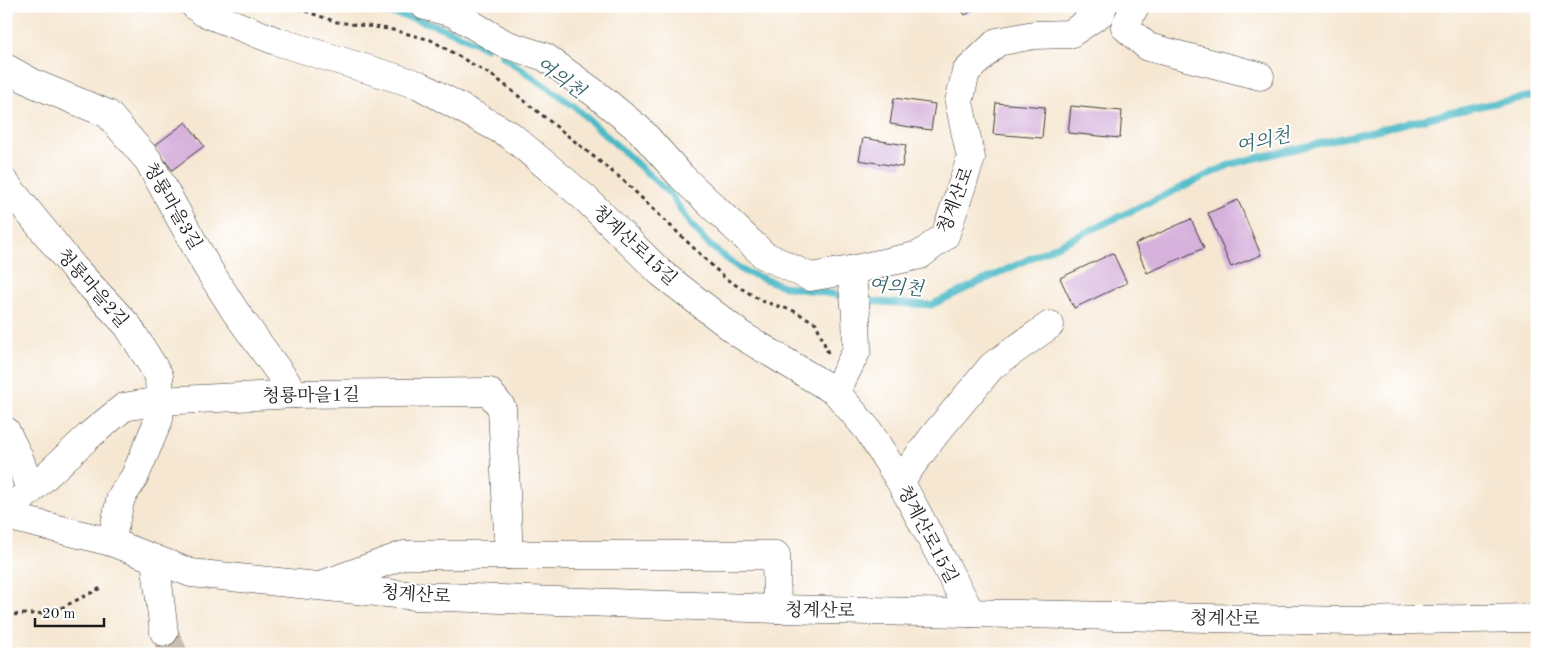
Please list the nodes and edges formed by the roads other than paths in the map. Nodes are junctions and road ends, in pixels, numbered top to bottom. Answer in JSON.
{"nodes":[{"id":1,"x":195,"y":6,"type":"edge"},
{"id":2,"x":425,"y":6,"type":"edge"},
{"id":3,"x":1134,"y":7,"type":"edge"},
{"id":4,"x":1102,"y":9,"type":"edge"},
{"id":5,"x":6,"y":68,"type":"edge"},
{"id":6,"x":1260,"y":76,"type":"dead end"},
{"id":7,"x":6,"y":184,"type":"edge"},
{"id":8,"x":851,"y":270,"type":"junction"},
{"id":9,"x":1050,"y":325,"type":"dead end"},
{"id":10,"x":836,"y":392,"type":"junction"},
{"id":11,"x":295,"y":394,"type":"junction"},
{"id":12,"x":160,"y":401,"type":"junction"},
{"id":13,"x":6,"y":431,"type":"edge"},
{"id":14,"x":900,"y":481,"type":"junction"},
{"id":15,"x":30,"y":491,"type":"junction"},
{"id":16,"x":6,"y":514,"type":"edge"},
{"id":17,"x":111,"y":542,"type":"junction"},
{"id":18,"x":509,"y":555,"type":"junction"},
{"id":19,"x":156,"y":559,"type":"junction"},
{"id":20,"x":322,"y":585,"type":"junction"},
{"id":21,"x":777,"y":609,"type":"junction"},
{"id":22,"x":971,"y":613,"type":"junction"},
{"id":23,"x":1537,"y":618,"type":"edge"},
{"id":24,"x":164,"y":632,"type":"tunnel mouth"}],
"edges":[{"from":1,"to":10,"type":"street","name":"청계산로15길"},
{"from":2,"to":8,"type":"street","name":"청계산로"},
{"from":3,"to":4,"type":"street"},
{"from":3,"to":6,"type":"street"},
{"from":4,"to":8,"type":"street","name":"청계산로"},
{"from":5,"to":11,"type":"street","name":"청룡마을3길"},
{"from":7,"to":12,"type":"street","name":"청룡마을2길"},
{"from":8,"to":10,"type":"street"},
{"from":9,"to":14,"type":"street"},
{"from":10,"to":14,"type":"street","name":"청계산로15길"},
{"from":11,"to":12,"type":"street","name":"청룡마을1길"},
{"from":11,"to":18,"type":"street","name":"청룡마을1길"},
{"from":12,"to":15,"type":"street","name":"청룡마을1길"},
{"from":12,"to":17,"type":"street"},
{"from":13,"to":15,"type":"street"},
{"from":14,"to":22,"type":"street","name":"청계산로15길"},
{"from":15,"to":16,"type":"street","name":"청룡마을1길"},
{"from":16,"to":17,"type":"street","name":"청계산로"},
{"from":17,"to":19,"type":"street","name":"청계산로"},
{"from":18,"to":20,"type":"street"},
{"from":18,"to":21,"type":"street"},
{"from":19,"to":20,"type":"street","name":"청계산로"},
{"from":19,"to":24,"type":"street"},
{"from":20,"to":21,"type":"street","name":"청계산로"},
{"from":21,"to":22,"type":"street","name":"청계산로"},
{"from":22,"to":23,"type":"street","name":"청계산로"}]}
